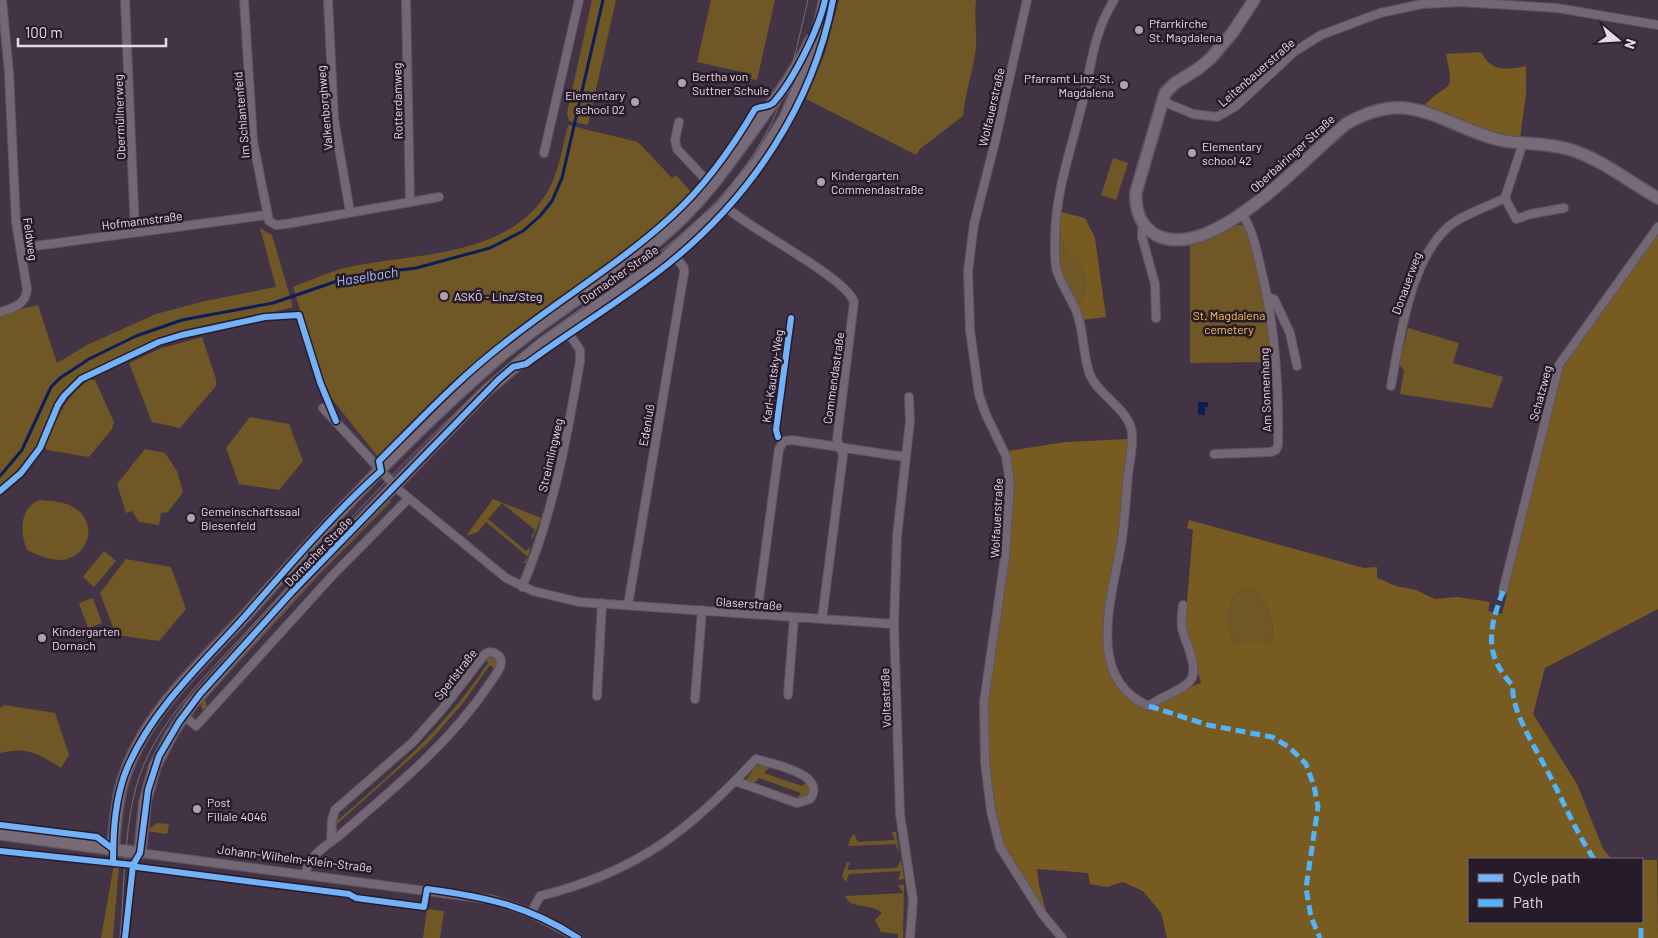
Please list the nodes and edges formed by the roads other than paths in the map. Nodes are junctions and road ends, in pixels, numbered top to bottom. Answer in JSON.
{"nodes":[{"id":1,"x":2,"y":0,"type":"edge"},
{"id":2,"x":125,"y":0,"type":"edge"},
{"id":3,"x":244,"y":0,"type":"edge"},
{"id":4,"x":328,"y":0,"type":"edge"},
{"id":5,"x":406,"y":0,"type":"edge"},
{"id":6,"x":579,"y":0,"type":"edge"},
{"id":7,"x":1027,"y":0,"type":"edge"},
{"id":8,"x":1114,"y":0,"type":"edge"},
{"id":9,"x":1254,"y":0,"type":"edge"},
{"id":10,"x":824,"y":4,"type":"edge"},
{"id":11,"x":1658,"y":25,"type":"edge"},
{"id":12,"x":9,"y":73,"type":"junction"},
{"id":13,"x":0,"y":74,"type":"edge"},
{"id":14,"x":784,"y":85,"type":"junction"},
{"id":15,"x":797,"y":93,"type":"junction"},
{"id":16,"x":1162,"y":101,"type":"junction"},
{"id":17,"x":679,"y":122,"type":"dead end"},
{"id":18,"x":1523,"y":143,"type":"junction"},
{"id":19,"x":544,"y":153,"type":"dead end"},
{"id":20,"x":712,"y":186,"type":"junction"},
{"id":21,"x":439,"y":197,"type":"dead end"},
{"id":22,"x":1505,"y":198,"type":"junction"},
{"id":23,"x":1658,"y":198,"type":"edge"},
{"id":24,"x":410,"y":202,"type":"junction"},
{"id":25,"x":723,"y":205,"type":"junction"},
{"id":26,"x":1564,"y":208,"type":"dead end"},
{"id":27,"x":350,"y":212,"type":"junction"},
{"id":28,"x":1242,"y":214,"type":"junction"},
{"id":29,"x":266,"y":215,"type":"junction"},
{"id":30,"x":1146,"y":227,"type":"junction"},
{"id":31,"x":1658,"y":227,"type":"edge"},
{"id":32,"x":135,"y":232,"type":"junction"},
{"id":33,"x":20,"y":248,"type":"junction"},
{"id":34,"x":672,"y":252,"type":"junction"},
{"id":35,"x":1268,"y":297,"type":"junction"},
{"id":36,"x":0,"y":312,"type":"edge"},
{"id":37,"x":1156,"y":318,"type":"dead end"},
{"id":38,"x":565,"y":328,"type":"junction"},
{"id":39,"x":1297,"y":366,"type":"dead end"},
{"id":40,"x":1391,"y":386,"type":"dead end"},
{"id":41,"x":909,"y":397,"type":"dead end"},
{"id":42,"x":323,"y":408,"type":"dead end"},
{"id":43,"x":840,"y":448,"type":"junction"},
{"id":44,"x":1214,"y":454,"type":"dead end"},
{"id":45,"x":905,"y":457,"type":"junction"},
{"id":46,"x":380,"y":471,"type":"junction"},
{"id":47,"x":395,"y":486,"type":"junction"},
{"id":48,"x":409,"y":498,"type":"junction"},
{"id":49,"x":522,"y":587,"type":"junction"},
{"id":50,"x":1503,"y":591,"type":"dead end"},
{"id":51,"x":602,"y":603,"type":"junction"},
{"id":52,"x":628,"y":605,"type":"junction"},
{"id":53,"x":1183,"y":605,"type":"dead end"},
{"id":54,"x":702,"y":610,"type":"junction"},
{"id":55,"x":757,"y":614,"type":"junction"},
{"id":56,"x":794,"y":617,"type":"junction"},
{"id":57,"x":822,"y":619,"type":"junction"},
{"id":58,"x":894,"y":624,"type":"junction"},
{"id":59,"x":788,"y":695,"type":"dead end"},
{"id":60,"x":597,"y":696,"type":"dead end"},
{"id":61,"x":695,"y":699,"type":"dead end"},
{"id":62,"x":184,"y":715,"type":"junction"},
{"id":63,"x":734,"y":781,"type":"junction"},
{"id":64,"x":0,"y":834,"type":"edge"},
{"id":65,"x":331,"y":842,"type":"junction"},
{"id":66,"x":113,"y":849,"type":"junction"},
{"id":67,"x":140,"y":852,"type":"junction"},
{"id":68,"x":306,"y":874,"type":"junction"},
{"id":69,"x":531,"y":913,"type":"junction"},
{"id":70,"x":578,"y":938,"type":"edge"},
{"id":71,"x":910,"y":938,"type":"edge"},
{"id":72,"x":1062,"y":938,"type":"edge"}],
"edges":[{"from":1,"to":12,"type":"street","name":"Feldweg"},
{"from":2,"to":32,"type":"street","name":"Obermüllnerweg"},
{"from":3,"to":29,"type":"street","name":"Im Schlantenfeld"},
{"from":4,"to":27,"type":"street","name":"Valkenborghweg"},
{"from":5,"to":24,"type":"street","name":"Rotterdamweg"},
{"from":6,"to":19,"type":"street"},
{"from":7,"to":72,"type":"street","name":"Wolfauerstraße"},
{"from":8,"to":53,"type":"street"},
{"from":9,"to":16,"type":"street"},
{"from":10,"to":14,"type":"street","name":"Dornacher Straße"},
{"from":10,"to":15,"type":"street","name":"Dornacher Straße"},
{"from":11,"to":16,"type":"street","name":"Leitenbauerstraße"},
{"from":12,"to":13,"type":"street"},
{"from":12,"to":33,"type":"street","name":"Feldweg"},
{"from":14,"to":15,"type":"street"},
{"from":14,"to":20,"type":"street","name":"Dornacher Straße"},
{"from":15,"to":25,"type":"street","name":"Dornacher Straße"},
{"from":16,"to":30,"type":"street"},
{"from":17,"to":20,"type":"street"},
{"from":18,"to":22,"type":"street"},
{"from":18,"to":23,"type":"street","name":"Oberbairinger Straße"},
{"from":18,"to":28,"type":"street","name":"Oberbairinger Straße"},
{"from":20,"to":46,"type":"street","name":"Dornacher Straße"},
{"from":21,"to":24,"type":"street"},
{"from":22,"to":26,"type":"street"},
{"from":22,"to":40,"type":"street","name":"Donauerweg"},
{"from":24,"to":27,"type":"street"},
{"from":25,"to":34,"type":"street","name":"Dornacher Straße"},
{"from":25,"to":43,"type":"street","name":"Commendastraße"},
{"from":27,"to":29,"type":"street","name":"Im Schlantenfeld"},
{"from":28,"to":30,"type":"street","name":"Oberbairinger Straße"},
{"from":28,"to":35,"type":"street","name":"Am Sonnenhang"},
{"from":29,"to":32,"type":"street","name":"Hofmannstraße"},
{"from":30,"to":37,"type":"street"},
{"from":31,"to":50,"type":"street","name":"Schatzweg"},
{"from":32,"to":33,"type":"street","name":"Hofmannstraße"},
{"from":33,"to":36,"type":"street","name":"Feldweg"},
{"from":34,"to":38,"type":"street","name":"Dornacher Straße"},
{"from":34,"to":52,"type":"street","name":"Edenluß"},
{"from":35,"to":39,"type":"street","name":"Am Sonnenhang"},
{"from":35,"to":44,"type":"street","name":"Am Sonnenhang"},
{"from":38,"to":47,"type":"street","name":"Dornacher Straße"},
{"from":38,"to":49,"type":"street","name":"Streimlingweg"},
{"from":41,"to":45,"type":"street","name":"Voltastraße"},
{"from":42,"to":46,"type":"street","name":"Glaserstraße"},
{"from":43,"to":45,"type":"street"},
{"from":43,"to":55,"type":"street"},
{"from":43,"to":57,"type":"street","name":"Commendastraße"},
{"from":45,"to":58,"type":"street","name":"Voltastraße"},
{"from":46,"to":47,"type":"street","name":"Glaserstraße"},
{"from":46,"to":66,"type":"street","name":"Dornacher Straße"},
{"from":47,"to":48,"type":"street","name":"Glaserstraße"},
{"from":47,"to":62,"type":"street","name":"Dornacher Straße"},
{"from":48,"to":49,"type":"street","name":"Glaserstraße"},
{"from":48,"to":62,"type":"street"},
{"from":49,"to":51,"type":"street","name":"Glaserstraße"},
{"from":51,"to":52,"type":"street","name":"Glaserstraße"},
{"from":51,"to":60,"type":"street"},
{"from":52,"to":54,"type":"street","name":"Glaserstraße"},
{"from":54,"to":55,"type":"street","name":"Glaserstraße"},
{"from":54,"to":61,"type":"street"},
{"from":55,"to":56,"type":"street","name":"Glaserstraße"},
{"from":56,"to":57,"type":"street","name":"Glaserstraße"},
{"from":56,"to":59,"type":"street"},
{"from":57,"to":58,"type":"street","name":"Glaserstraße"},
{"from":58,"to":71,"type":"street","name":"Voltastraße"},
{"from":62,"to":67,"type":"street","name":"Dornacher Straße"},
{"from":63,"to":63,"type":"street"},
{"from":63,"to":69,"type":"street"},
{"from":64,"to":66,"type":"street","name":"Johann-Wilhelm-Klein-Straße"},
{"from":65,"to":65,"type":"street","name":"Sperlstraße"},
{"from":65,"to":68,"type":"street","name":"Sperlstraße"},
{"from":66,"to":67,"type":"street","name":"Johann-Wilhelm-Klein-Straße"},
{"from":67,"to":68,"type":"street","name":"Johann-Wilhelm-Klein-Straße"},
{"from":68,"to":69,"type":"street","name":"Johann-Wilhelm-Klein-Straße"},
{"from":69,"to":70,"type":"street","name":"Johann-Wilhelm-Klein-Straße"}]}
